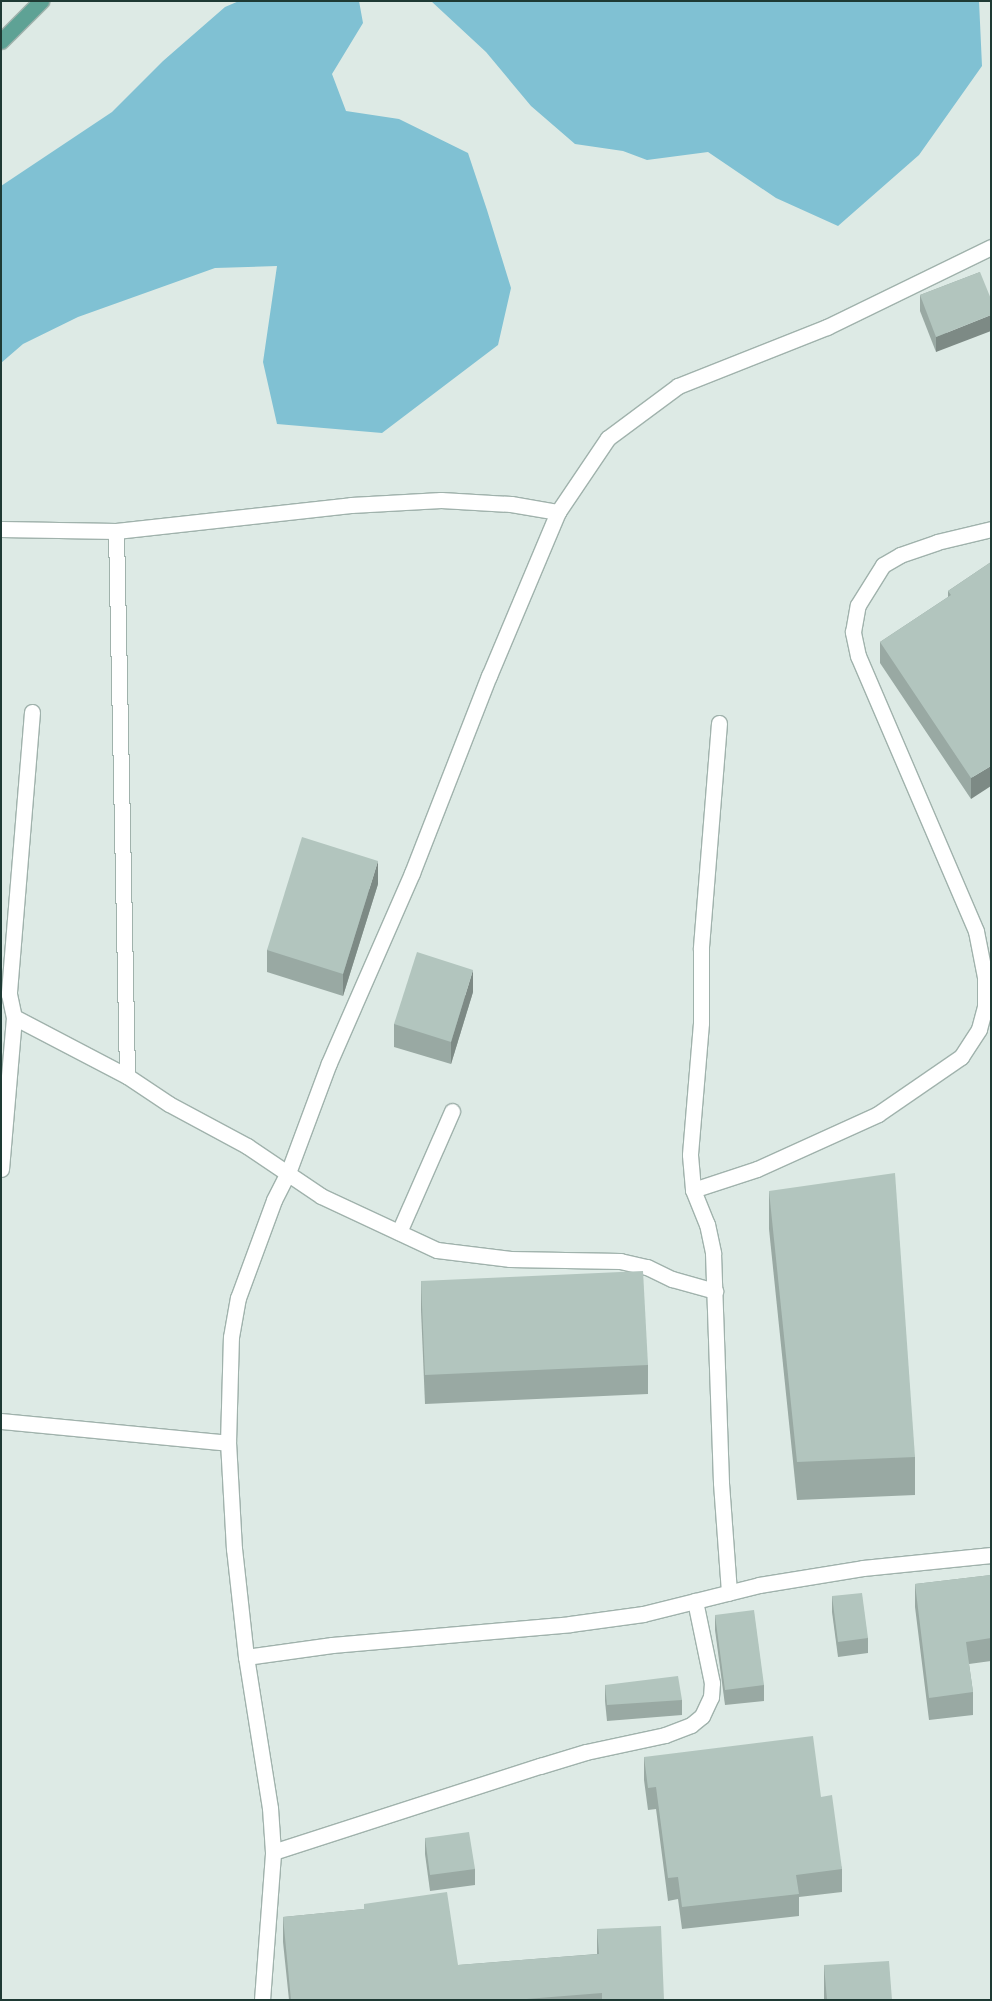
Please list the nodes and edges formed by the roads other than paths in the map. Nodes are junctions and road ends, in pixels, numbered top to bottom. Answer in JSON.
{"nodes":[{"id":1,"x":41,"y":1,"type":"edge"},
{"id":2,"x":4,"y":32,"type":"edge"},
{"id":3,"x":991,"y":247,"type":"edge"},
{"id":4,"x":558,"y":512,"type":"junction"},
{"id":5,"x":1,"y":529,"type":"edge"},
{"id":6,"x":991,"y":529,"type":"edge"},
{"id":7,"x":116,"y":531,"type":"junction"},
{"id":8,"x":32,"y":712,"type":"dead end"},
{"id":9,"x":719,"y":723,"type":"dead end"},
{"id":10,"x":6,"y":982,"type":"edge"},
{"id":11,"x":14,"y":1017,"type":"junction"},
{"id":12,"x":127,"y":1076,"type":"junction"},
{"id":13,"x":452,"y":1111,"type":"dead end"},
{"id":14,"x":1,"y":1169,"type":"edge"},
{"id":15,"x":288,"y":1173,"type":"junction"},
{"id":16,"x":693,"y":1190,"type":"junction"},
{"id":17,"x":399,"y":1232,"type":"junction"},
{"id":18,"x":715,"y":1291,"type":"junction"},
{"id":19,"x":1,"y":1421,"type":"edge"},
{"id":20,"x":228,"y":1443,"type":"junction"},
{"id":21,"x":991,"y":1555,"type":"edge"},
{"id":22,"x":729,"y":1593,"type":"junction"},
{"id":23,"x":694,"y":1602,"type":"junction"},
{"id":24,"x":246,"y":1657,"type":"junction"},
{"id":25,"x":273,"y":1852,"type":"junction"},
{"id":26,"x":262,"y":2000,"type":"edge"}],
"edges":[{"from":1,"to":2,"type":"main road"},
{"from":3,"to":4,"type":"street"},
{"from":4,"to":7,"type":"street"},
{"from":4,"to":15,"type":"street"},
{"from":5,"to":7,"type":"street"},
{"from":6,"to":16,"type":"street"},
{"from":7,"to":12,"type":"street"},
{"from":8,"to":10,"type":"street"},
{"from":9,"to":16,"type":"street"},
{"from":10,"to":11,"type":"street"},
{"from":11,"to":12,"type":"street"},
{"from":11,"to":14,"type":"street"},
{"from":12,"to":15,"type":"street"},
{"from":13,"to":17,"type":"street"},
{"from":15,"to":17,"type":"street"},
{"from":15,"to":20,"type":"street"},
{"from":16,"to":18,"type":"street"},
{"from":17,"to":18,"type":"street"},
{"from":18,"to":22,"type":"street"},
{"from":19,"to":20,"type":"street"},
{"from":20,"to":24,"type":"street"},
{"from":21,"to":22,"type":"street"},
{"from":22,"to":23,"type":"street"},
{"from":23,"to":24,"type":"street"},
{"from":23,"to":25,"type":"street"},
{"from":24,"to":25,"type":"street"},
{"from":25,"to":26,"type":"street"}]}
